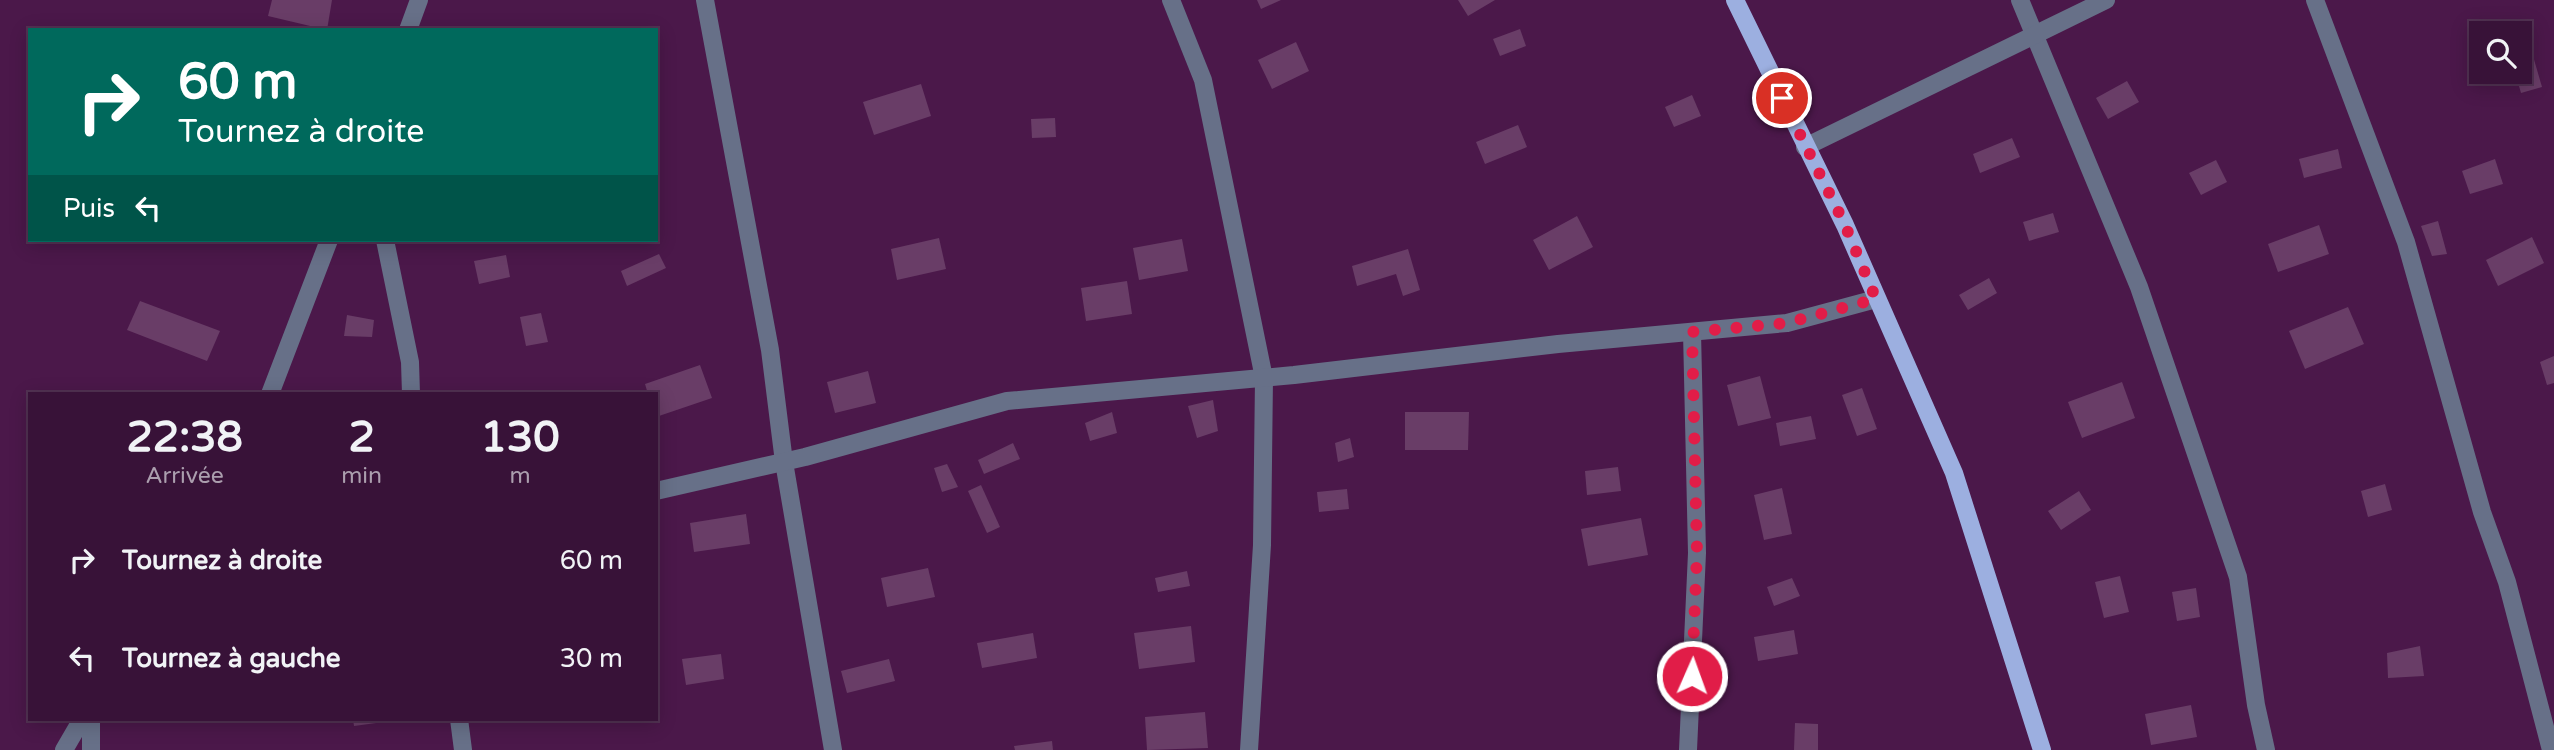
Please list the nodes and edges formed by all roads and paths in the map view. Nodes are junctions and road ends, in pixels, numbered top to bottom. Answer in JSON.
{"nodes":[{"id":1,"x":419,"y":0,"type":"edge"},
{"id":2,"x":705,"y":0,"type":"edge"},
{"id":3,"x":1171,"y":0,"type":"edge"},
{"id":4,"x":1735,"y":0,"type":"edge"},
{"id":5,"x":2020,"y":0,"type":"edge"},
{"id":6,"x":2106,"y":0,"type":"edge"},
{"id":7,"x":2315,"y":0,"type":"edge"},
{"id":8,"x":409,"y":28,"type":"edge"},
{"id":9,"x":2035,"y":32,"type":"junction"},
{"id":10,"x":1805,"y":147,"type":"junction"},
{"id":11,"x":328,"y":242,"type":"edge"},
{"id":12,"x":385,"y":242,"type":"edge"},
{"id":13,"x":1876,"y":299,"type":"junction"},
{"id":14,"x":1692,"y":332,"type":"junction"},
{"id":15,"x":1264,"y":378,"type":"junction"},
{"id":16,"x":271,"y":392,"type":"edge"},
{"id":17,"x":411,"y":392,"type":"edge"},
{"id":18,"x":784,"y":461,"type":"junction"},
{"id":19,"x":658,"y":491,"type":"edge"},
{"id":20,"x":81,"y":721,"type":"edge"},
{"id":21,"x":91,"y":721,"type":"edge"},
{"id":22,"x":459,"y":721,"type":"edge"},
{"id":23,"x":64,"y":750,"type":"edge"},
{"id":24,"x":91,"y":750,"type":"edge"},
{"id":25,"x":464,"y":750,"type":"edge"},
{"id":26,"x":833,"y":750,"type":"edge"},
{"id":27,"x":1249,"y":750,"type":"edge"},
{"id":28,"x":1688,"y":750,"type":"edge"},
{"id":29,"x":2042,"y":750,"type":"edge"},
{"id":30,"x":2266,"y":750,"type":"edge"},
{"id":31,"x":2552,"y":750,"type":"edge"}],
"edges":[{"from":1,"to":8,"type":"street"},
{"from":2,"to":18,"type":"street"},
{"from":3,"to":15,"type":"street"},
{"from":4,"to":10,"type":"main road"},
{"from":5,"to":9,"type":"street"},
{"from":6,"to":9,"type":"street"},
{"from":7,"to":31,"type":"street"},
{"from":9,"to":10,"type":"street"},
{"from":9,"to":30,"type":"street"},
{"from":10,"to":13,"type":"main road"},
{"from":11,"to":16,"type":"street"},
{"from":12,"to":17,"type":"street"},
{"from":13,"to":14,"type":"street"},
{"from":13,"to":29,"type":"main road"},
{"from":14,"to":15,"type":"street"},
{"from":14,"to":28,"type":"street"},
{"from":15,"to":18,"type":"street"},
{"from":15,"to":27,"type":"street"},
{"from":18,"to":19,"type":"street"},
{"from":18,"to":26,"type":"street"},
{"from":20,"to":23,"type":"street"},
{"from":21,"to":24,"type":"street"},
{"from":22,"to":25,"type":"street"}]}
